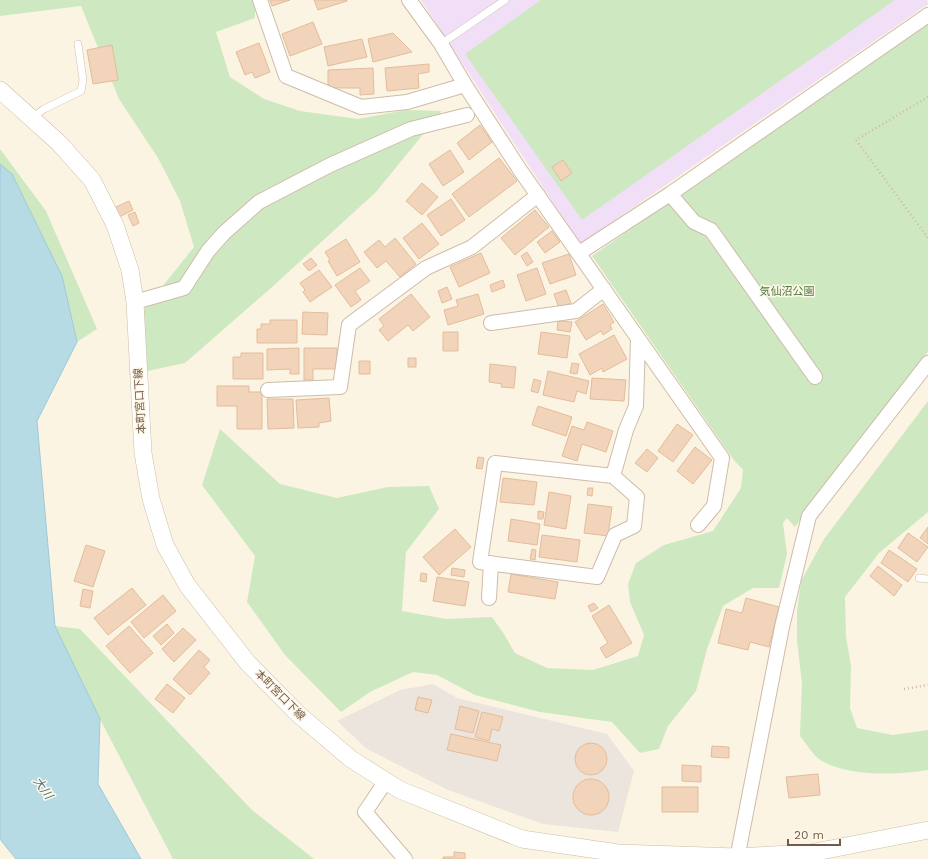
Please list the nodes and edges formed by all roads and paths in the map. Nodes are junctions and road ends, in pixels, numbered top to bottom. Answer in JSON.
{"nodes":[{"id":1,"x":260,"y":0,"type":"edge"},
{"id":2,"x":409,"y":0,"type":"edge"},
{"id":3,"x":505,"y":0,"type":"edge"},
{"id":4,"x":928,"y":15,"type":"edge"},
{"id":5,"x":78,"y":44,"type":"dead end"},
{"id":6,"x":441,"y":44,"type":"junction"},
{"id":7,"x":465,"y":85,"type":"junction"},
{"id":8,"x":0,"y":90,"type":"edge"},
{"id":9,"x":928,"y":97,"type":"edge"},
{"id":10,"x":467,"y":115,"type":"dead end"},
{"id":11,"x":31,"y":118,"type":"junction"},
{"id":12,"x":670,"y":194,"type":"junction"},
{"id":13,"x":538,"y":195,"type":"junction"},
{"id":14,"x":928,"y":238,"type":"edge"},
{"id":15,"x":579,"y":253,"type":"junction"},
{"id":16,"x":604,"y":289,"type":"junction"},
{"id":17,"x":136,"y":302,"type":"junction"},
{"id":18,"x":491,"y":322,"type":"dead end"},
{"id":19,"x":638,"y":339,"type":"junction"},
{"id":20,"x":928,"y":363,"type":"edge"},
{"id":21,"x":815,"y":377,"type":"dead end"},
{"id":22,"x":268,"y":390,"type":"dead end"},
{"id":23,"x":613,"y":476,"type":"junction"},
{"id":24,"x":698,"y":525,"type":"dead end"},
{"id":25,"x":491,"y":564,"type":"junction"},
{"id":26,"x":919,"y":578,"type":"dead end"},
{"id":27,"x":928,"y":579,"type":"edge"},
{"id":28,"x":489,"y":598,"type":"dead end"},
{"id":29,"x":928,"y":685,"type":"edge"},
{"id":30,"x":904,"y":689,"type":"dead end"},
{"id":31,"x":386,"y":781,"type":"junction"},
{"id":32,"x":928,"y":830,"type":"edge"},
{"id":33,"x":737,"y":858,"type":"edge"},
{"id":34,"x":405,"y":859,"type":"edge"}],
"edges":[{"from":1,"to":7,"type":"street"},
{"from":2,"to":6,"type":"street"},
{"from":3,"to":6,"type":"lane"},
{"from":4,"to":12,"type":"street"},
{"from":5,"to":11,"type":"lane"},
{"from":6,"to":7,"type":"street"},
{"from":7,"to":13,"type":"street"},
{"from":8,"to":11,"type":"street","name":"本町宮口下線"},
{"from":9,"to":14,"type":"path"},
{"from":10,"to":17,"type":"street"},
{"from":11,"to":17,"type":"street","name":"本町宮口下線"},
{"from":12,"to":15,"type":"street"},
{"from":12,"to":21,"type":"street"},
{"from":13,"to":15,"type":"street"},
{"from":13,"to":22,"type":"street"},
{"from":15,"to":16,"type":"street"},
{"from":16,"to":18,"type":"street"},
{"from":16,"to":19,"type":"street"},
{"from":17,"to":31,"type":"street","name":"本町宮口下線"},
{"from":19,"to":23,"type":"street"},
{"from":19,"to":24,"type":"street"},
{"from":20,"to":33,"type":"street"},
{"from":23,"to":25,"type":"street"},
{"from":23,"to":25,"type":"street"},
{"from":25,"to":28,"type":"street"},
{"from":26,"to":27,"type":"lane"},
{"from":29,"to":30,"type":"path"},
{"from":31,"to":33,"type":"street","name":"本町宮口下線"},
{"from":31,"to":34,"type":"street"},
{"from":32,"to":33,"type":"street","name":"本町宮口下線"}]}
